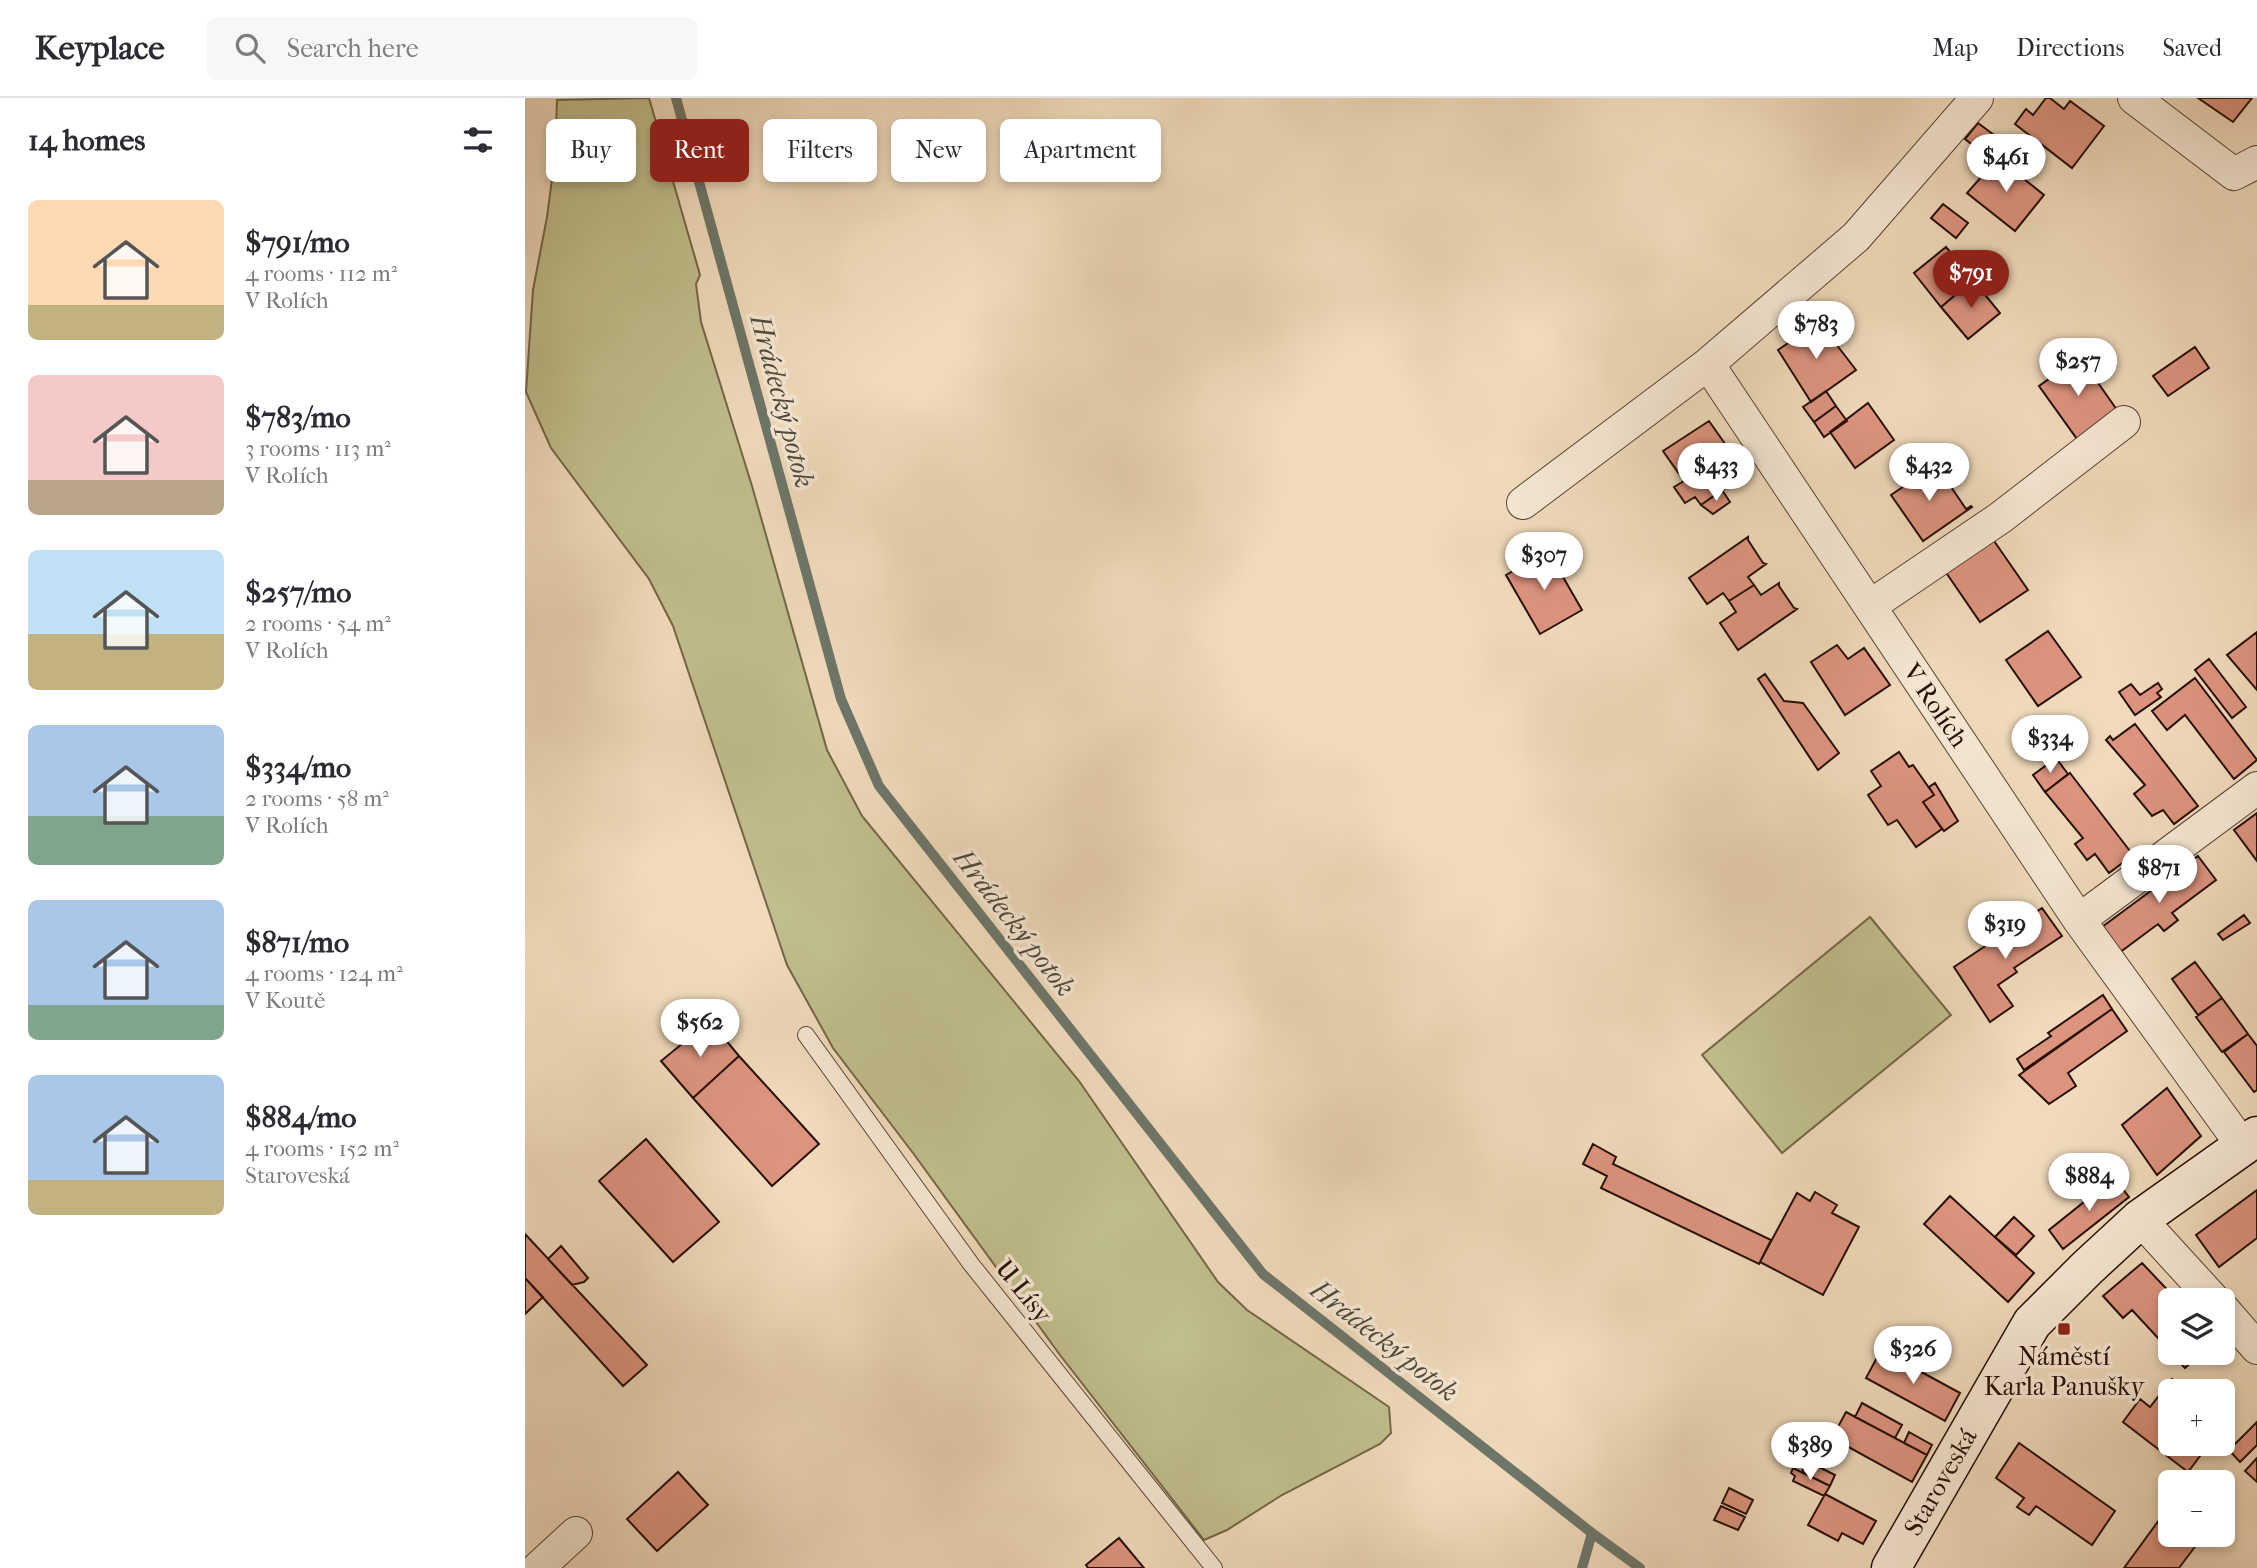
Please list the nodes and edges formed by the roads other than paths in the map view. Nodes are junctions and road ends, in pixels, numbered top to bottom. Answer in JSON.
{"nodes":[{"id":1,"x":1977,"y":98,"type":"edge"},
{"id":2,"x":2134,"y":98,"type":"edge"},
{"id":3,"x":2257,"y":162,"type":"edge"},
{"id":4,"x":1708,"y":364,"type":"junction"},
{"id":5,"x":2124,"y":422,"type":"dead end"},
{"id":6,"x":1523,"y":503,"type":"dead end"},
{"id":7,"x":1870,"y":606,"type":"junction"},
{"id":8,"x":2257,"y":788,"type":"edge"},
{"id":9,"x":2079,"y":920,"type":"junction"},
{"id":10,"x":806,"y":1035,"type":"dead end"},
{"id":11,"x":2249,"y":1140,"type":"edge"},
{"id":12,"x":2140,"y":1219,"type":"junction"},
{"id":13,"x":2203,"y":1288,"type":"edge"},
{"id":14,"x":2235,"y":1323,"type":"edge"},
{"id":15,"x":2257,"y":1348,"type":"edge"},
{"id":16,"x":576,"y":1533,"type":"dead end"},
{"id":17,"x":538,"y":1568,"type":"edge"},
{"id":18,"x":1214,"y":1568,"type":"edge"},
{"id":19,"x":1891,"y":1568,"type":"edge"}],
"edges":[{"from":1,"to":4,"type":"street"},
{"from":2,"to":3,"type":"street"},
{"from":4,"to":6,"type":"street"},
{"from":4,"to":7,"type":"street","name":"V Rolích"},
{"from":5,"to":7,"type":"street"},
{"from":7,"to":9,"type":"street","name":"V Rolích"},
{"from":8,"to":9,"type":"street"},
{"from":9,"to":11,"type":"street","name":"V Rolích"},
{"from":10,"to":18,"type":"lane","name":"U Lísy"},
{"from":11,"to":12,"type":"street","name":"Staroveská"},
{"from":12,"to":13,"type":"street"},
{"from":12,"to":19,"type":"street","name":"Staroveská"},
{"from":14,"to":15,"type":"street"},
{"from":16,"to":17,"type":"street"}]}
